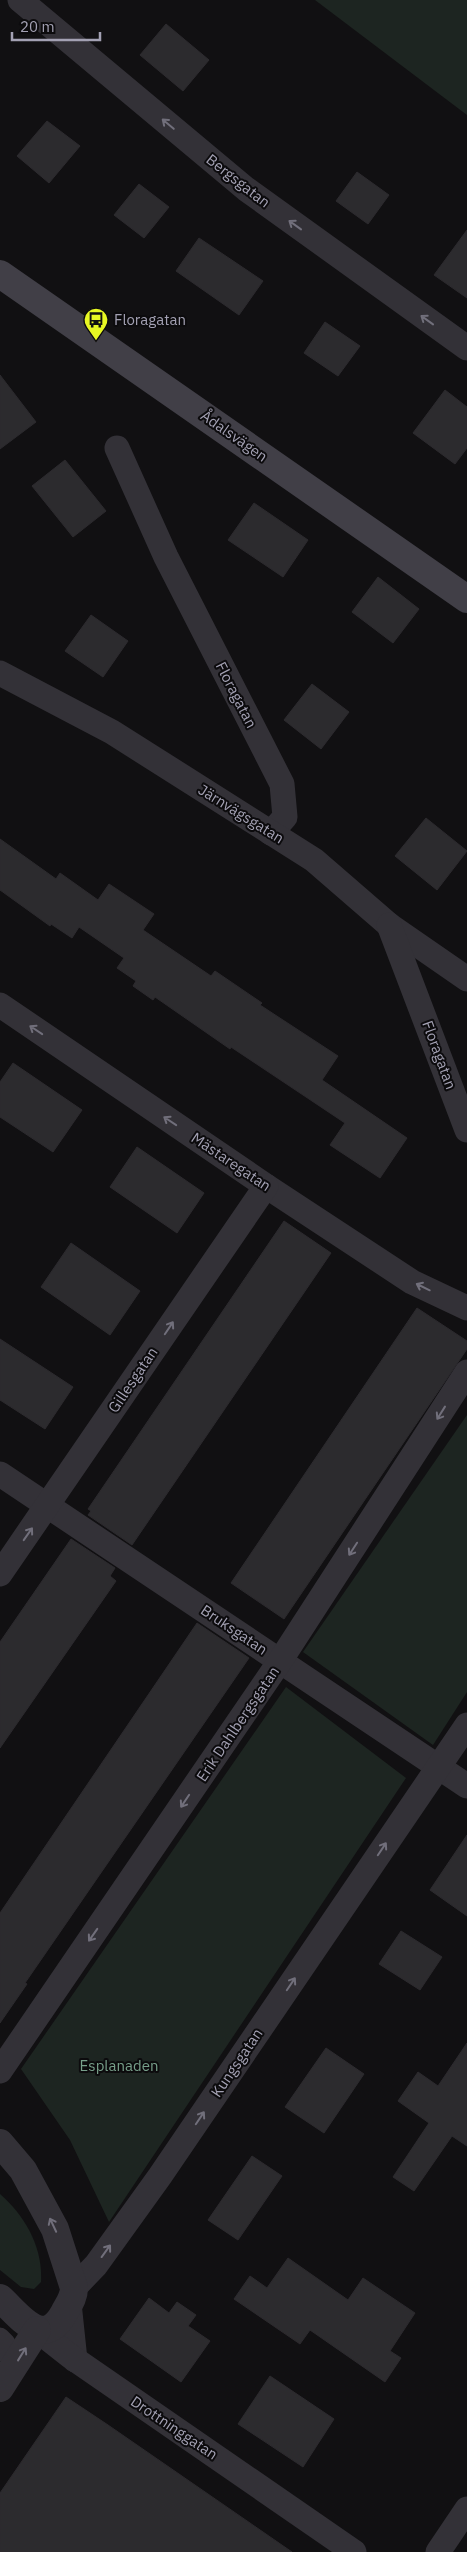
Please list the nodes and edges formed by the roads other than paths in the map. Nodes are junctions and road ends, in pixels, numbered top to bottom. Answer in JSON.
{"nodes":[{"id":1,"x":20,"y":0,"type":"edge"},
{"id":2,"x":0,"y":274,"type":"edge"},
{"id":3,"x":467,"y":348,"type":"edge"},
{"id":4,"x":117,"y":448,"type":"dead end"},
{"id":5,"x":467,"y":599,"type":"edge"},
{"id":6,"x":0,"y":674,"type":"edge"},
{"id":7,"x":272,"y":833,"type":"junction"},
{"id":8,"x":389,"y":925,"type":"junction"},
{"id":9,"x":467,"y":979,"type":"edge"},
{"id":10,"x":2,"y":1012,"type":"edge"},
{"id":11,"x":467,"y":1130,"type":"edge"},
{"id":12,"x":266,"y":1186,"type":"junction"},
{"id":13,"x":467,"y":1308,"type":"edge"},
{"id":14,"x":467,"y":1372,"type":"edge"},
{"id":15,"x":0,"y":1474,"type":"edge"},
{"id":16,"x":48,"y":1506,"type":"junction"},
{"id":17,"x":0,"y":1574,"type":"edge"},
{"id":18,"x":280,"y":1661,"type":"junction"},
{"id":19,"x":467,"y":1724,"type":"edge"},
{"id":20,"x":438,"y":1766,"type":"junction"},
{"id":21,"x":467,"y":1786,"type":"edge"},
{"id":22,"x":0,"y":2071,"type":"edge"},
{"id":23,"x":1,"y":2146,"type":"edge"},
{"id":24,"x":72,"y":2296,"type":"junction"},
{"id":25,"x":0,"y":2298,"type":"edge"},
{"id":26,"x":37,"y":2330,"type":"junction"},
{"id":27,"x":0,"y":2336,"type":"edge"},
{"id":28,"x":0,"y":2352,"type":"edge"},
{"id":29,"x":75,"y":2360,"type":"junction"},
{"id":30,"x":0,"y":2388,"type":"edge"},
{"id":31,"x":467,"y":2508,"type":"edge"},
{"id":32,"x":354,"y":2552,"type":"edge"},
{"id":33,"x":438,"y":2552,"type":"edge"}],
"edges":[{"from":3,"to":1,"type":"street","name":"Bergsgatan","one_way":true},
{"from":2,"to":5,"type":"main road","name":"Ådalsvägen"},
{"from":4,"to":7,"type":"street","name":"Floragatan"},
{"from":6,"to":7,"type":"street","name":"Järnvägsgatan"},
{"from":7,"to":8,"type":"street","name":"Järnvägsgatan"},
{"from":8,"to":9,"type":"street","name":"Järnvägsgatan"},
{"from":8,"to":11,"type":"street","name":"Floragatan"},
{"from":12,"to":10,"type":"street","name":"Mästaregatan","one_way":true},
{"from":13,"to":12,"type":"street","name":"Mästaregatan","one_way":true},
{"from":16,"to":12,"type":"street","name":"Gillesgatan","one_way":true},
{"from":14,"to":18,"type":"street","name":"Erik Dahlbergsgatan","one_way":true},
{"from":15,"to":16,"type":"street","name":"Bruksgatan"},
{"from":17,"to":16,"type":"street","name":"Gillesgatan","one_way":true},
{"from":16,"to":18,"type":"street","name":"Bruksgatan"},
{"from":18,"to":20,"type":"street","name":"Bruksgatan"},
{"from":18,"to":22,"type":"street","name":"Erik Dahlbergsgatan","one_way":true},
{"from":19,"to":20,"type":"street","name":"Kungsgatan"},
{"from":20,"to":21,"type":"street","name":"Bruksgatan"},
{"from":24,"to":20,"type":"street","name":"Kungsgatan","one_way":true},
{"from":24,"to":23,"type":"street","one_way":true},
{"from":24,"to":26,"type":"street","name":"Kungsgatan"},
{"from":24,"to":29,"type":"street"},
{"from":25,"to":26,"type":"street","name":"Drottninggatan"},
{"from":26,"to":29,"type":"street","name":"Drottninggatan"},
{"from":30,"to":26,"type":"street","one_way":true},
{"from":27,"to":28,"type":"street"},
{"from":29,"to":32,"type":"street","name":"Drottninggatan"},
{"from":31,"to":33,"type":"street"}]}
